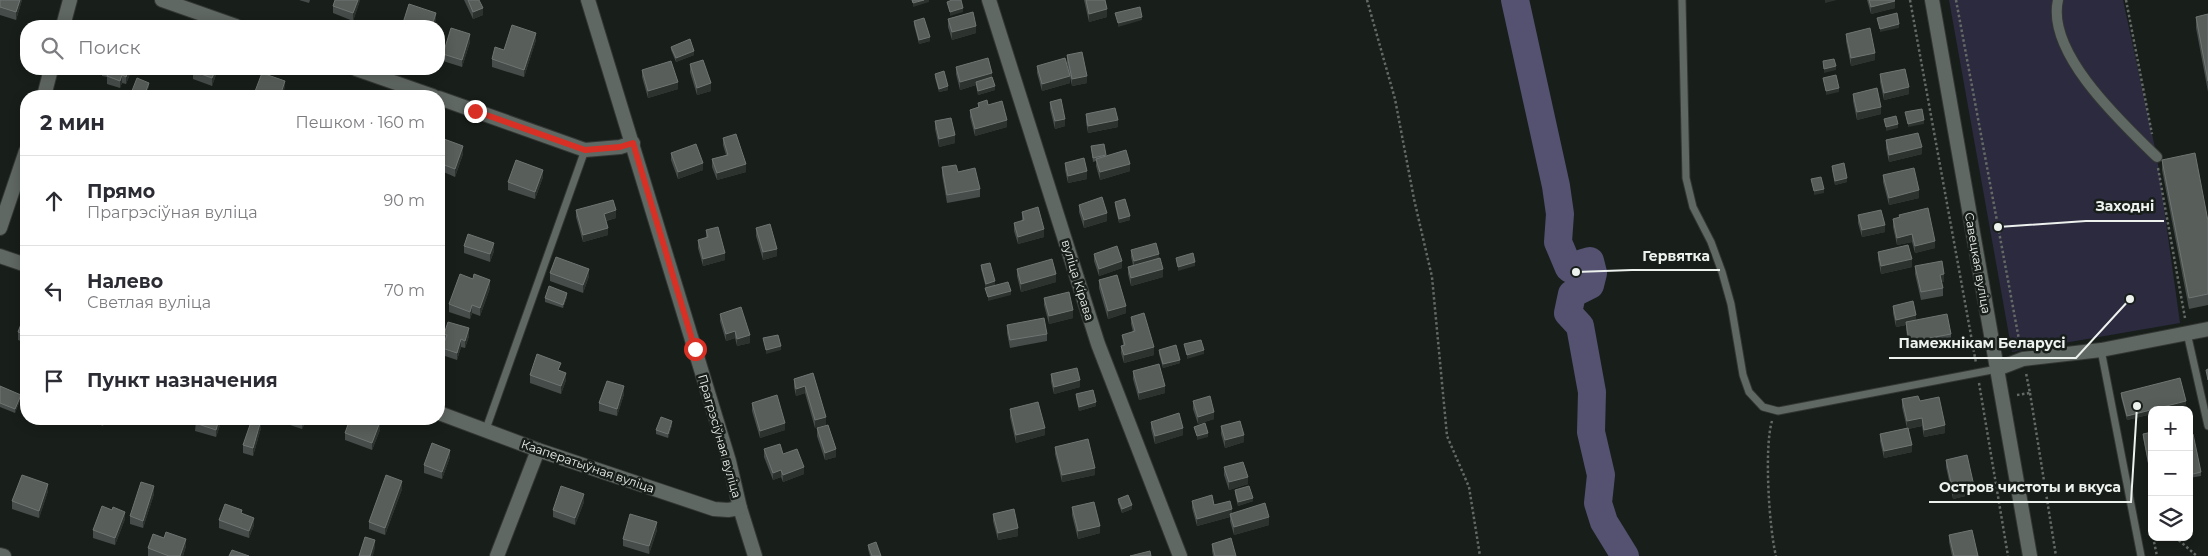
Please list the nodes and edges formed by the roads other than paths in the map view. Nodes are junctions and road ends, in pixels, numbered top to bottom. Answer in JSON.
{"nodes":[{"id":1,"x":70,"y":0,"type":"edge"},
{"id":2,"x":162,"y":0,"type":"edge"},
{"id":3,"x":588,"y":0,"type":"edge"},
{"id":4,"x":989,"y":0,"type":"edge"},
{"id":5,"x":1682,"y":0,"type":"edge"},
{"id":6,"x":1932,"y":0,"type":"edge"},
{"id":7,"x":2058,"y":0,"type":"edge"},
{"id":8,"x":65,"y":20,"type":"edge"},
{"id":9,"x":219,"y":20,"type":"edge"},
{"id":10,"x":49,"y":75,"type":"edge"},
{"id":11,"x":373,"y":75,"type":"edge"},
{"id":12,"x":46,"y":90,"type":"edge"},
{"id":13,"x":416,"y":90,"type":"edge"},
{"id":14,"x":445,"y":100,"type":"edge"},
{"id":15,"x":633,"y":143,"type":"junction"},
{"id":16,"x":585,"y":150,"type":"junction"},
{"id":17,"x":2156,"y":158,"type":"dead end"},
{"id":18,"x":20,"y":169,"type":"edge"},
{"id":19,"x":0,"y":228,"type":"edge"},
{"id":20,"x":0,"y":256,"type":"edge"},
{"id":21,"x":20,"y":263,"type":"edge"},
{"id":22,"x":2208,"y":329,"type":"edge"},
{"id":23,"x":2188,"y":333,"type":"junction"},
{"id":24,"x":2101,"y":350,"type":"junction"},
{"id":25,"x":1996,"y":369,"type":"junction"},
{"id":26,"x":445,"y":414,"type":"edge"},
{"id":27,"x":2208,"y":426,"type":"edge"},
{"id":28,"x":486,"y":429,"type":"junction"},
{"id":29,"x":538,"y":450,"type":"junction"},
{"id":30,"x":740,"y":508,"type":"junction"},
{"id":31,"x":0,"y":555,"type":"edge"},
{"id":32,"x":4,"y":556,"type":"edge"},
{"id":33,"x":497,"y":556,"type":"edge"},
{"id":34,"x":754,"y":556,"type":"edge"},
{"id":35,"x":1180,"y":556,"type":"edge"},
{"id":36,"x":2030,"y":556,"type":"edge"},
{"id":37,"x":2141,"y":556,"type":"edge"}],
"edges":[{"from":1,"to":8,"type":"street"},
{"from":2,"to":9,"type":"street"},
{"from":3,"to":15,"type":"street","name":"Прагрэсіўная вуліца"},
{"from":4,"to":35,"type":"street","name":"вуліца Кірава"},
{"from":5,"to":25,"type":"lane"},
{"from":6,"to":25,"type":"street","name":"Савецкая вуліца"},
{"from":7,"to":17,"type":"street"},
{"from":10,"to":12,"type":"street"},
{"from":11,"to":13,"type":"street"},
{"from":14,"to":16,"type":"street"},
{"from":15,"to":16,"type":"street"},
{"from":15,"to":30,"type":"street","name":"Прагрэсіўная вуліца"},
{"from":16,"to":28,"type":"lane"},
{"from":18,"to":19,"type":"street"},
{"from":20,"to":21,"type":"street"},
{"from":22,"to":23,"type":"street"},
{"from":23,"to":24,"type":"street"},
{"from":23,"to":27,"type":"lane"},
{"from":24,"to":25,"type":"street"},
{"from":24,"to":37,"type":"lane"},
{"from":25,"to":36,"type":"street","name":"Савецкая вуліца"},
{"from":26,"to":28,"type":"street","name":"Кааператыўная вуліца"},
{"from":28,"to":29,"type":"street","name":"Кааператыўная вуліца"},
{"from":29,"to":30,"type":"street","name":"Кааператыўная вуліца"},
{"from":29,"to":33,"type":"street"},
{"from":30,"to":34,"type":"street","name":"Прагрэсіўная вуліца"},
{"from":31,"to":32,"type":"street"}]}
